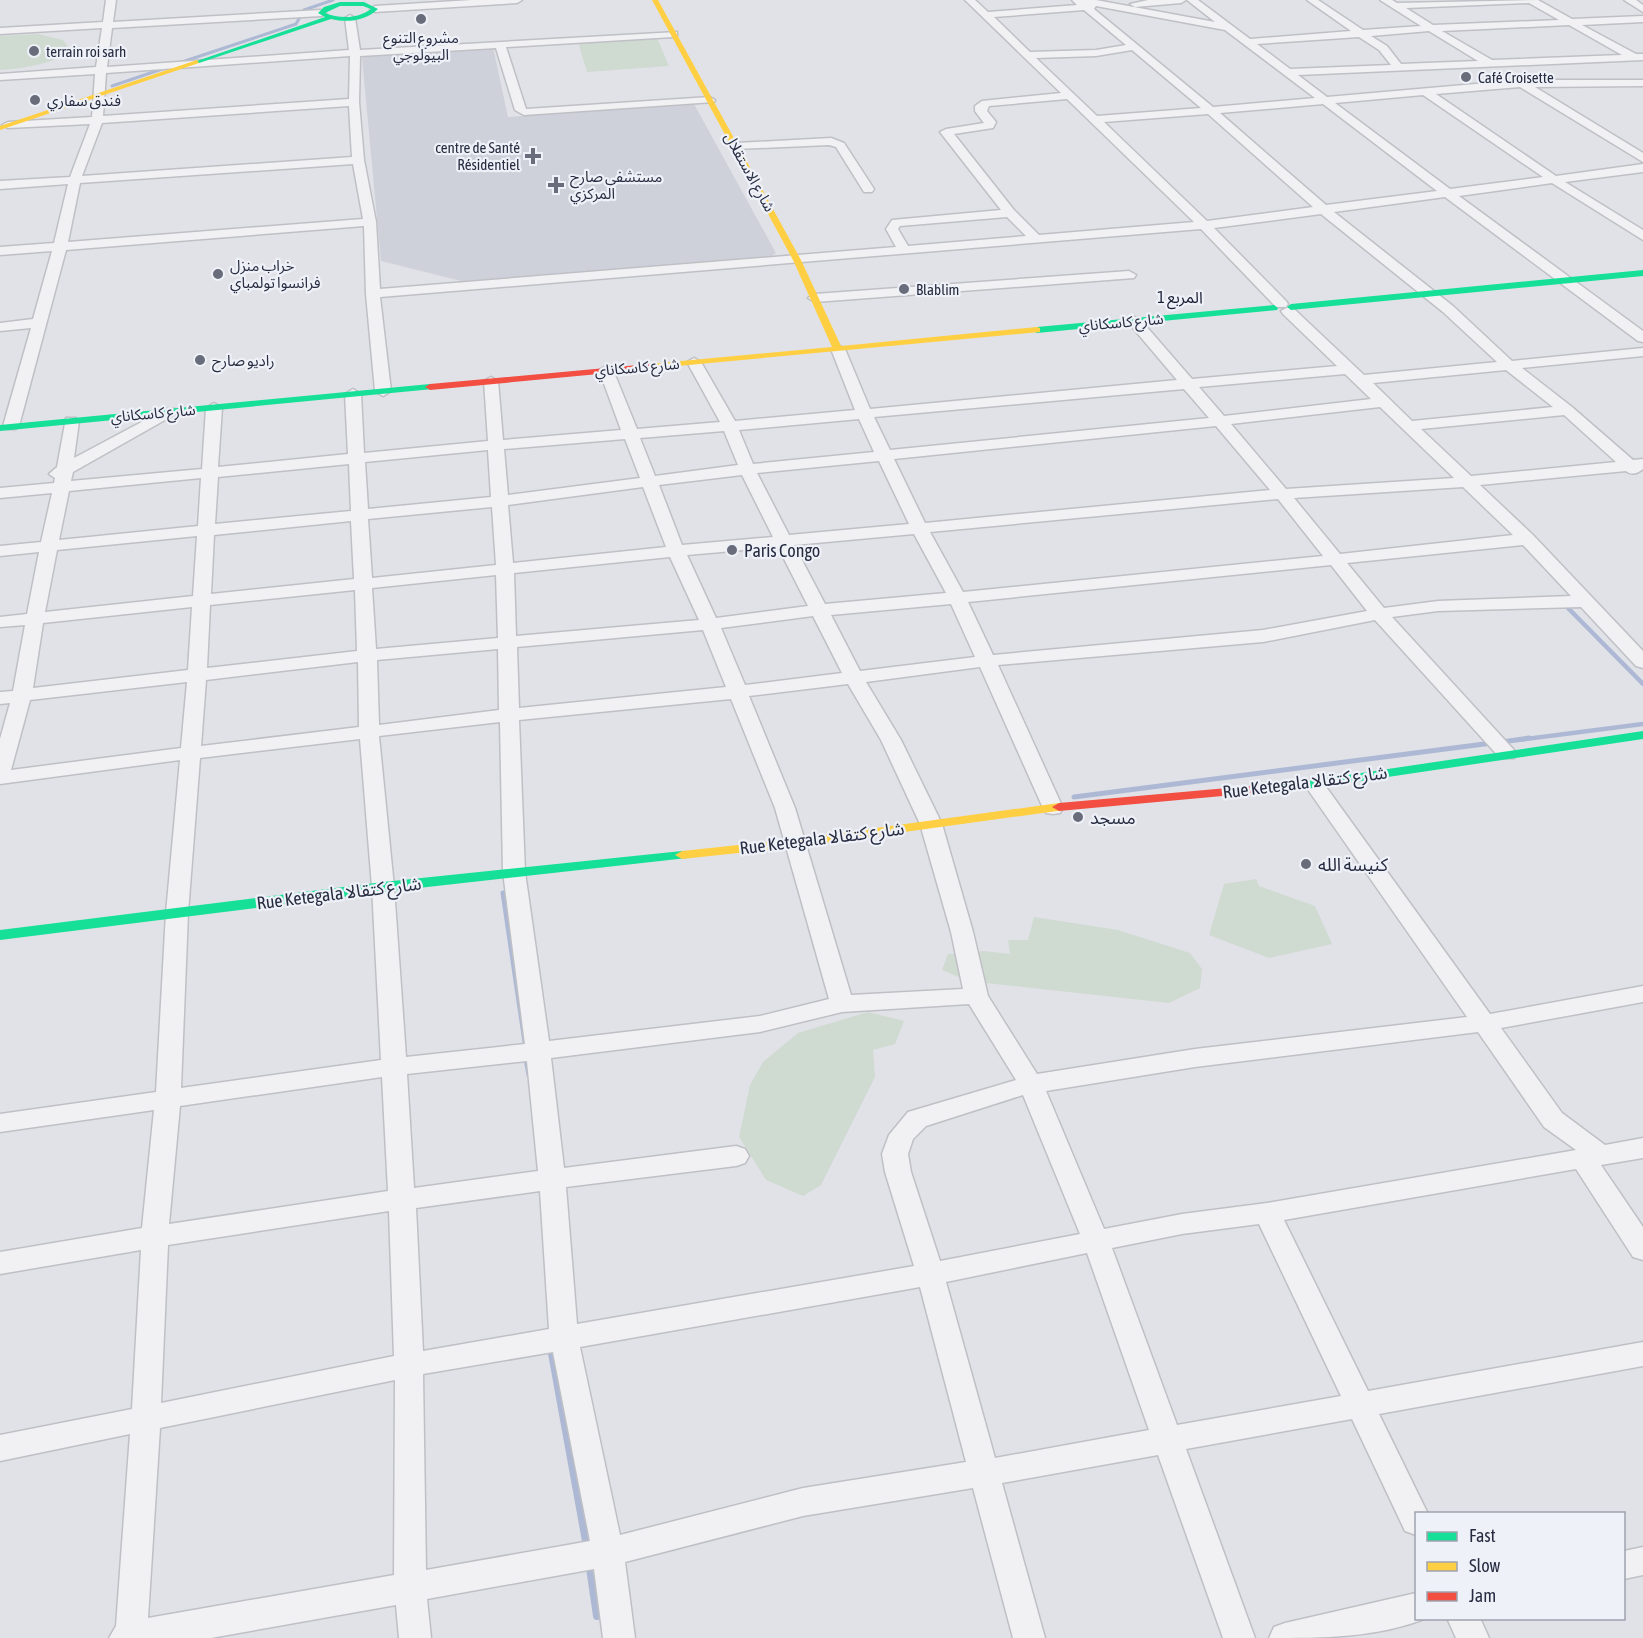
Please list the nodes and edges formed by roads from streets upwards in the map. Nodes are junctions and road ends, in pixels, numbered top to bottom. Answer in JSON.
{"nodes":[{"id":1,"x":111,"y":0,"type":"edge"},
{"id":2,"x":517,"y":0,"type":"edge"},
{"id":3,"x":655,"y":0,"type":"edge"},
{"id":4,"x":970,"y":0,"type":"edge"},
{"id":5,"x":1181,"y":0,"type":"edge"},
{"id":6,"x":1192,"y":0,"type":"edge"},
{"id":7,"x":1312,"y":0,"type":"edge"},
{"id":8,"x":1530,"y":0,"type":"edge"},
{"id":9,"x":1629,"y":0,"type":"edge"},
{"id":10,"x":1082,"y":2,"type":"edge"},
{"id":11,"x":363,"y":3,"type":"edge"},
{"id":12,"x":1389,"y":3,"type":"edge"},
{"id":13,"x":1112,"y":6,"type":"junction"},
{"id":14,"x":1643,"y":9,"type":"edge"},
{"id":15,"x":326,"y":15,"type":"junction"},
{"id":16,"x":985,"y":15,"type":"junction"},
{"id":17,"x":350,"y":18,"type":"junction"},
{"id":18,"x":1643,"y":19,"type":"edge"},
{"id":19,"x":1569,"y":22,"type":"junction"},
{"id":20,"x":110,"y":25,"type":"junction"},
{"id":21,"x":1226,"y":27,"type":"junction"},
{"id":22,"x":1432,"y":28,"type":"junction"},
{"id":23,"x":0,"y":31,"type":"edge"},
{"id":24,"x":673,"y":34,"type":"junction"},
{"id":25,"x":1360,"y":34,"type":"junction"},
{"id":26,"x":1292,"y":39,"type":"junction"},
{"id":27,"x":1249,"y":42,"type":"junction"},
{"id":28,"x":500,"y":45,"type":"junction"},
{"id":29,"x":1134,"y":46,"type":"junction"},
{"id":30,"x":355,"y":53,"type":"junction"},
{"id":31,"x":1027,"y":55,"type":"junction"},
{"id":32,"x":1640,"y":59,"type":"edge"},
{"id":33,"x":1491,"y":64,"type":"junction"},
{"id":34,"x":188,"y":65,"type":"junction"},
{"id":35,"x":1399,"y":68,"type":"junction"},
{"id":36,"x":102,"y":70,"type":"junction"},
{"id":37,"x":1289,"y":72,"type":"junction"},
{"id":38,"x":0,"y":77,"type":"edge"},
{"id":39,"x":1643,"y":83,"type":"edge"},
{"id":40,"x":1521,"y":84,"type":"junction"},
{"id":41,"x":98,"y":93,"type":"junction"},
{"id":42,"x":1425,"y":93,"type":"junction"},
{"id":43,"x":1068,"y":96,"type":"junction"},
{"id":44,"x":710,"y":100,"type":"junction"},
{"id":45,"x":1324,"y":100,"type":"junction"},
{"id":46,"x":354,"y":102,"type":"junction"},
{"id":47,"x":1212,"y":111,"type":"junction"},
{"id":48,"x":1093,"y":120,"type":"junction"},
{"id":49,"x":97,"y":121,"type":"junction"},
{"id":50,"x":4,"y":127,"type":"edge"},
{"id":51,"x":736,"y":146,"type":"junction"},
{"id":52,"x":1643,"y":158,"type":"edge"},
{"id":53,"x":358,"y":160,"type":"junction"},
{"id":54,"x":1643,"y":168,"type":"edge"},
{"id":55,"x":75,"y":179,"type":"junction"},
{"id":56,"x":1555,"y":180,"type":"junction"},
{"id":57,"x":0,"y":185,"type":"edge"},
{"id":58,"x":868,"y":189,"type":"dead end"},
{"id":59,"x":1449,"y":194,"type":"junction"},
{"id":60,"x":1325,"y":211,"type":"junction"},
{"id":61,"x":1010,"y":213,"type":"junction"},
{"id":62,"x":370,"y":222,"type":"junction"},
{"id":63,"x":1204,"y":225,"type":"junction"},
{"id":64,"x":1643,"y":236,"type":"edge"},
{"id":65,"x":1037,"y":240,"type":"junction"},
{"id":66,"x":60,"y":247,"type":"junction"},
{"id":67,"x":0,"y":251,"type":"edge"},
{"id":68,"x":905,"y":251,"type":"junction"},
{"id":69,"x":797,"y":260,"type":"junction"},
{"id":70,"x":1643,"y":273,"type":"edge"},
{"id":71,"x":1129,"y":275,"type":"dead end"},
{"id":72,"x":1564,"y":281,"type":"junction"},
{"id":73,"x":1428,"y":293,"type":"junction"},
{"id":74,"x":373,"y":294,"type":"junction"},
{"id":75,"x":815,"y":298,"type":"junction"},
{"id":76,"x":1284,"y":308,"type":"junction"},
{"id":77,"x":1134,"y":321,"type":"junction"},
{"id":78,"x":40,"y":323,"type":"junction"},
{"id":79,"x":0,"y":327,"type":"edge"},
{"id":80,"x":1643,"y":338,"type":"edge"},
{"id":81,"x":838,"y":349,"type":"junction"},
{"id":82,"x":1643,"y":352,"type":"edge"},
{"id":83,"x":694,"y":362,"type":"junction"},
{"id":84,"x":1507,"y":364,"type":"junction"},
{"id":85,"x":606,"y":370,"type":"junction"},
{"id":86,"x":1356,"y":374,"type":"junction"},
{"id":87,"x":491,"y":381,"type":"junction"},
{"id":88,"x":1186,"y":383,"type":"junction"},
{"id":89,"x":383,"y":391,"type":"junction"},
{"id":90,"x":353,"y":394,"type":"junction"},
{"id":91,"x":1383,"y":402,"type":"junction"},
{"id":92,"x":214,"y":408,"type":"junction"},
{"id":93,"x":1567,"y":410,"type":"junction"},
{"id":94,"x":171,"y":412,"type":"junction"},
{"id":95,"x":864,"y":413,"type":"junction"},
{"id":96,"x":70,"y":421,"type":"junction"},
{"id":97,"x":1220,"y":421,"type":"junction"},
{"id":98,"x":730,"y":426,"type":"junction"},
{"id":99,"x":1408,"y":426,"type":"junction"},
{"id":100,"x":6,"y":427,"type":"edge"},
{"id":101,"x":629,"y":434,"type":"junction"},
{"id":102,"x":495,"y":445,"type":"junction"},
{"id":103,"x":886,"y":456,"type":"junction"},
{"id":104,"x":355,"y":459,"type":"junction"},
{"id":105,"x":1636,"y":464,"type":"edge"},
{"id":106,"x":747,"y":469,"type":"junction"},
{"id":107,"x":212,"y":472,"type":"junction"},
{"id":108,"x":1643,"y":477,"type":"edge"},
{"id":109,"x":63,"y":478,"type":"junction"},
{"id":110,"x":650,"y":481,"type":"junction"},
{"id":111,"x":1464,"y":482,"type":"junction"},
{"id":112,"x":27,"y":490,"type":"junction"},
{"id":113,"x":0,"y":493,"type":"edge"},
{"id":114,"x":1282,"y":494,"type":"junction"},
{"id":115,"x":499,"y":501,"type":"junction"},
{"id":116,"x":0,"y":503,"type":"edge"},
{"id":117,"x":359,"y":515,"type":"junction"},
{"id":118,"x":919,"y":528,"type":"junction"},
{"id":119,"x":207,"y":530,"type":"junction"},
{"id":120,"x":1527,"y":539,"type":"junction"},
{"id":121,"x":786,"y":541,"type":"junction"},
{"id":122,"x":50,"y":547,"type":"junction"},
{"id":123,"x":0,"y":551,"type":"edge"},
{"id":124,"x":676,"y":551,"type":"junction"},
{"id":125,"x":1336,"y":558,"type":"junction"},
{"id":126,"x":505,"y":570,"type":"junction"},
{"id":127,"x":363,"y":585,"type":"junction"},
{"id":128,"x":957,"y":597,"type":"junction"},
{"id":129,"x":201,"y":601,"type":"junction"},
{"id":130,"x":1586,"y":601,"type":"junction"},
{"id":131,"x":822,"y":610,"type":"junction"},
{"id":132,"x":1380,"y":615,"type":"junction"},
{"id":133,"x":36,"y":619,"type":"junction"},
{"id":134,"x":0,"y":622,"type":"edge"},
{"id":135,"x":710,"y":624,"type":"junction"},
{"id":136,"x":508,"y":642,"type":"junction"},
{"id":137,"x":367,"y":655,"type":"junction"},
{"id":138,"x":1640,"y":655,"type":"edge"},
{"id":139,"x":984,"y":661,"type":"junction"},
{"id":140,"x":197,"y":675,"type":"junction"},
{"id":141,"x":854,"y":678,"type":"junction"},
{"id":142,"x":738,"y":692,"type":"junction"},
{"id":143,"x":22,"y":696,"type":"junction"},
{"id":144,"x":0,"y":698,"type":"edge"},
{"id":145,"x":509,"y":715,"type":"junction"},
{"id":146,"x":369,"y":732,"type":"junction"},
{"id":147,"x":1643,"y":735,"type":"edge"},
{"id":148,"x":190,"y":753,"type":"junction"},
{"id":149,"x":1507,"y":754,"type":"junction"},
{"id":150,"x":0,"y":776,"type":"edge"},
{"id":151,"x":1314,"y":784,"type":"junction"},
{"id":152,"x":1053,"y":808,"type":"junction"},
{"id":153,"x":931,"y":824,"type":"junction"},
{"id":154,"x":795,"y":843,"type":"junction"},
{"id":155,"x":514,"y":872,"type":"junction"},
{"id":156,"x":383,"y":887,"type":"junction"},
{"id":157,"x":177,"y":913,"type":"junction"},
{"id":158,"x":0,"y":935,"type":"edge"},
{"id":159,"x":1643,"y":994,"type":"edge"},
{"id":160,"x":976,"y":996,"type":"junction"},
{"id":161,"x":842,"y":1004,"type":"junction"},
{"id":162,"x":1484,"y":1023,"type":"junction"},
{"id":163,"x":538,"y":1051,"type":"junction"},
{"id":164,"x":393,"y":1067,"type":"junction"},
{"id":165,"x":1031,"y":1084,"type":"junction"},
{"id":166,"x":168,"y":1100,"type":"junction"},
{"id":167,"x":0,"y":1123,"type":"edge"},
{"id":168,"x":1643,"y":1148,"type":"edge"},
{"id":169,"x":736,"y":1156,"type":"dead end"},
{"id":170,"x":1592,"y":1157,"type":"junction"},
{"id":171,"x":552,"y":1179,"type":"junction"},
{"id":172,"x":402,"y":1199,"type":"junction"},
{"id":173,"x":1267,"y":1214,"type":"junction"},
{"id":174,"x":154,"y":1235,"type":"junction"},
{"id":175,"x":1096,"y":1240,"type":"junction"},
{"id":176,"x":1643,"y":1250,"type":"edge"},
{"id":177,"x":0,"y":1263,"type":"edge"},
{"id":178,"x":930,"y":1274,"type":"junction"},
{"id":179,"x":564,"y":1337,"type":"junction"},
{"id":180,"x":1643,"y":1354,"type":"edge"},
{"id":181,"x":409,"y":1365,"type":"junction"},
{"id":182,"x":1363,"y":1406,"type":"junction"},
{"id":183,"x":146,"y":1420,"type":"junction"},
{"id":184,"x":1170,"y":1440,"type":"junction"},
{"id":185,"x":0,"y":1448,"type":"edge"},
{"id":186,"x":984,"y":1473,"type":"junction"},
{"id":187,"x":1415,"y":1519,"type":"edge"},
{"id":188,"x":608,"y":1552,"type":"junction"},
{"id":189,"x":1643,"y":1561,"type":"edge"},
{"id":190,"x":1625,"y":1565,"type":"edge"},
{"id":191,"x":410,"y":1585,"type":"junction"},
{"id":192,"x":1415,"y":1608,"type":"edge"},
{"id":193,"x":1464,"y":1620,"type":"edge"},
{"id":194,"x":129,"y":1638,"type":"edge"},
{"id":195,"x":415,"y":1638,"type":"edge"},
{"id":196,"x":619,"y":1638,"type":"edge"},
{"id":197,"x":1029,"y":1638,"type":"edge"},
{"id":198,"x":1239,"y":1638,"type":"edge"},
{"id":199,"x":1286,"y":1638,"type":"edge"},
{"id":200,"x":1473,"y":1638,"type":"edge"}],
"edges":[{"from":1,"to":20,"type":"street"},
{"from":2,"to":11,"type":"street"},
{"from":3,"to":24,"type":"street","name":"شارع الاستقلال"},
{"from":4,"to":16,"type":"street"},
{"from":5,"to":13,"type":"street"},
{"from":6,"to":21,"type":"street"},
{"from":7,"to":25,"type":"street"},
{"from":8,"to":12,"type":"street"},
{"from":8,"to":19,"type":"street"},
{"from":9,"to":14,"type":"street"},
{"from":10,"to":13,"type":"street"},
{"from":10,"to":16,"type":"street"},
{"from":10,"to":29,"type":"street"},
{"from":11,"to":15,"type":"street"},
{"from":11,"to":17,"type":"street"},
{"from":12,"to":22,"type":"street"},
{"from":13,"to":21,"type":"street"},
{"from":15,"to":17,"type":"street"},
{"from":15,"to":20,"type":"street"},
{"from":15,"to":34,"type":"street"},
{"from":16,"to":31,"type":"street"},
{"from":17,"to":30,"type":"street"},
{"from":18,"to":19,"type":"street"},
{"from":19,"to":22,"type":"street"},
{"from":19,"to":32,"type":"street"},
{"from":20,"to":23,"type":"street"},
{"from":20,"to":36,"type":"street"},
{"from":21,"to":26,"type":"street"},
{"from":21,"to":27,"type":"street"},
{"from":22,"to":25,"type":"street"},
{"from":22,"to":33,"type":"street"},
{"from":24,"to":28,"type":"street"},
{"from":24,"to":44,"type":"street","name":"شارع الاستقلال"},
{"from":25,"to":26,"type":"street"},
{"from":25,"to":35,"type":"street"},
{"from":26,"to":27,"type":"street"},
{"from":27,"to":37,"type":"street"},
{"from":28,"to":30,"type":"street"},
{"from":28,"to":44,"type":"street"},
{"from":29,"to":31,"type":"street"},
{"from":29,"to":47,"type":"street"},
{"from":30,"to":34,"type":"street"},
{"from":30,"to":46,"type":"street"},
{"from":31,"to":43,"type":"street"},
{"from":32,"to":33,"type":"street"},
{"from":33,"to":35,"type":"street"},
{"from":33,"to":40,"type":"street"},
{"from":34,"to":36,"type":"street"},
{"from":34,"to":41,"type":"street"},
{"from":35,"to":37,"type":"street"},
{"from":36,"to":38,"type":"street"},
{"from":36,"to":41,"type":"street"},
{"from":37,"to":45,"type":"street"},
{"from":39,"to":40,"type":"street"},
{"from":40,"to":42,"type":"street"},
{"from":40,"to":52,"type":"street"},
{"from":41,"to":49,"type":"street"},
{"from":41,"to":50,"type":"street"},
{"from":42,"to":45,"type":"street"},
{"from":42,"to":56,"type":"street"},
{"from":43,"to":48,"type":"street"},
{"from":43,"to":61,"type":"street"},
{"from":44,"to":51,"type":"street","name":"شارع الاستقلال"},
{"from":45,"to":47,"type":"street"},
{"from":45,"to":59,"type":"street"},
{"from":46,"to":49,"type":"street"},
{"from":46,"to":53,"type":"street"},
{"from":47,"to":48,"type":"street"},
{"from":47,"to":60,"type":"street"},
{"from":48,"to":63,"type":"street"},
{"from":49,"to":50,"type":"street"},
{"from":49,"to":55,"type":"street"},
{"from":51,"to":58,"type":"street"},
{"from":51,"to":69,"type":"street","name":"شارع الاستقلال"},
{"from":53,"to":55,"type":"street"},
{"from":53,"to":62,"type":"street"},
{"from":54,"to":56,"type":"street"},
{"from":55,"to":57,"type":"street"},
{"from":55,"to":66,"type":"street"},
{"from":56,"to":59,"type":"street"},
{"from":56,"to":64,"type":"street"},
{"from":59,"to":60,"type":"street"},
{"from":59,"to":72,"type":"street"},
{"from":60,"to":63,"type":"street"},
{"from":60,"to":73,"type":"street"},
{"from":61,"to":65,"type":"street"},
{"from":61,"to":68,"type":"street"},
{"from":62,"to":66,"type":"street"},
{"from":62,"to":74,"type":"street"},
{"from":63,"to":65,"type":"street"},
{"from":63,"to":76,"type":"street"},
{"from":65,"to":68,"type":"street"},
{"from":66,"to":67,"type":"street"},
{"from":66,"to":78,"type":"street"},
{"from":68,"to":69,"type":"street"},
{"from":69,"to":74,"type":"street"},
{"from":69,"to":75,"type":"street","name":"شارع الاستقلال"},
{"from":70,"to":72,"type":"street","name":"شارع كاسكاناي"},
{"from":71,"to":75,"type":"street"},
{"from":72,"to":73,"type":"street","name":"شارع كاسكاناي"},
{"from":72,"to":80,"type":"street"},
{"from":73,"to":76,"type":"street","name":"شارع كاسكاناي"},
{"from":73,"to":84,"type":"street"},
{"from":74,"to":89,"type":"street"},
{"from":75,"to":81,"type":"street","name":"شارع الاستقلال"},
{"from":76,"to":77,"type":"street","name":"شارع كاسكاناي"},
{"from":76,"to":86,"type":"street"},
{"from":77,"to":81,"type":"street","name":"شارع كاسكاناي"},
{"from":77,"to":88,"type":"street"},
{"from":78,"to":79,"type":"street"},
{"from":78,"to":100,"type":"street"},
{"from":81,"to":83,"type":"street","name":"شارع كاسكاناي"},
{"from":81,"to":95,"type":"street"},
{"from":82,"to":84,"type":"street"},
{"from":83,"to":85,"type":"street","name":"شارع كاسكاناي"},
{"from":83,"to":98,"type":"street"},
{"from":84,"to":86,"type":"street"},
{"from":84,"to":93,"type":"street"},
{"from":85,"to":87,"type":"street","name":"شارع كاسكاناي"},
{"from":85,"to":101,"type":"street"},
{"from":86,"to":88,"type":"street"},
{"from":86,"to":91,"type":"street"},
{"from":87,"to":89,"type":"street","name":"شارع كاسكاناي"},
{"from":87,"to":102,"type":"street"},
{"from":88,"to":95,"type":"street"},
{"from":88,"to":97,"type":"street"},
{"from":89,"to":90,"type":"street","name":"شارع كاسكاناي"},
{"from":90,"to":92,"type":"street","name":"شارع كاسكاناي"},
{"from":90,"to":104,"type":"street"},
{"from":91,"to":97,"type":"street"},
{"from":91,"to":99,"type":"street"},
{"from":92,"to":94,"type":"street","name":"شارع كاسكاناي"},
{"from":92,"to":107,"type":"street"},
{"from":93,"to":99,"type":"street"},
{"from":93,"to":105,"type":"street"},
{"from":94,"to":96,"type":"street","name":"شارع كاسكاناي"},
{"from":94,"to":109,"type":"street"},
{"from":95,"to":98,"type":"street"},
{"from":95,"to":103,"type":"street"},
{"from":96,"to":100,"type":"street","name":"شارع كاسكاناي"},
{"from":96,"to":109,"type":"street"},
{"from":97,"to":103,"type":"street"},
{"from":97,"to":114,"type":"street"},
{"from":98,"to":101,"type":"street"},
{"from":98,"to":106,"type":"street"},
{"from":99,"to":111,"type":"street"},
{"from":101,"to":102,"type":"street"},
{"from":101,"to":110,"type":"street"},
{"from":102,"to":104,"type":"street"},
{"from":102,"to":115,"type":"street"},
{"from":103,"to":106,"type":"street"},
{"from":103,"to":118,"type":"street"},
{"from":104,"to":107,"type":"street"},
{"from":104,"to":117,"type":"street"},
{"from":105,"to":108,"type":"street"},
{"from":105,"to":111,"type":"street"},
{"from":106,"to":110,"type":"street"},
{"from":106,"to":121,"type":"street"},
{"from":107,"to":109,"type":"street"},
{"from":107,"to":119,"type":"street"},
{"from":109,"to":112,"type":"street"},
{"from":109,"to":122,"type":"street"},
{"from":110,"to":115,"type":"street"},
{"from":110,"to":124,"type":"street"},
{"from":111,"to":114,"type":"street"},
{"from":111,"to":120,"type":"street"},
{"from":112,"to":113,"type":"street"},
{"from":112,"to":116,"type":"street"},
{"from":114,"to":118,"type":"street"},
{"from":114,"to":125,"type":"street"},
{"from":115,"to":117,"type":"street"},
{"from":115,"to":126,"type":"street"},
{"from":117,"to":119,"type":"street"},
{"from":117,"to":127,"type":"street"},
{"from":118,"to":121,"type":"street"},
{"from":118,"to":128,"type":"street"},
{"from":119,"to":122,"type":"street"},
{"from":119,"to":129,"type":"street"},
{"from":120,"to":125,"type":"street"},
{"from":120,"to":130,"type":"street"},
{"from":121,"to":124,"type":"street"},
{"from":121,"to":131,"type":"street"},
{"from":122,"to":123,"type":"street"},
{"from":122,"to":133,"type":"street"},
{"from":124,"to":126,"type":"street"},
{"from":124,"to":135,"type":"street"},
{"from":125,"to":128,"type":"street"},
{"from":125,"to":132,"type":"street"},
{"from":126,"to":127,"type":"street"},
{"from":126,"to":136,"type":"street"},
{"from":127,"to":129,"type":"street"},
{"from":127,"to":137,"type":"street"},
{"from":128,"to":131,"type":"street"},
{"from":128,"to":139,"type":"street"},
{"from":129,"to":133,"type":"street"},
{"from":129,"to":140,"type":"street"},
{"from":130,"to":132,"type":"street"},
{"from":130,"to":138,"type":"street"},
{"from":131,"to":135,"type":"street"},
{"from":131,"to":141,"type":"street"},
{"from":132,"to":139,"type":"street"},
{"from":132,"to":149,"type":"street"},
{"from":133,"to":134,"type":"street"},
{"from":133,"to":143,"type":"street"},
{"from":135,"to":136,"type":"street"},
{"from":135,"to":142,"type":"street"},
{"from":136,"to":137,"type":"street"},
{"from":136,"to":145,"type":"street"},
{"from":137,"to":140,"type":"street"},
{"from":137,"to":146,"type":"street"},
{"from":139,"to":141,"type":"street"},
{"from":139,"to":152,"type":"street"},
{"from":140,"to":143,"type":"street"},
{"from":140,"to":148,"type":"street"},
{"from":141,"to":142,"type":"street"},
{"from":141,"to":153,"type":"street"},
{"from":142,"to":145,"type":"street"},
{"from":142,"to":154,"type":"street"},
{"from":143,"to":144,"type":"street"},
{"from":143,"to":150,"type":"street"},
{"from":145,"to":146,"type":"street"},
{"from":145,"to":155,"type":"street"},
{"from":146,"to":148,"type":"street"},
{"from":146,"to":156,"type":"street"},
{"from":147,"to":149,"type":"street","name":"Rue Ketegala شارع كتقالا"},
{"from":148,"to":150,"type":"street"},
{"from":148,"to":157,"type":"street"},
{"from":149,"to":151,"type":"street","name":"Rue Ketegala شارع كتقالا"},
{"from":151,"to":152,"type":"street","name":"Rue Ketegala شارع كتقالا"},
{"from":151,"to":162,"type":"street"},
{"from":152,"to":153,"type":"street","name":"Rue Ketegala شارع كتقالا"},
{"from":153,"to":154,"type":"street","name":"Rue Ketegala شارع كتقالا"},
{"from":153,"to":160,"type":"street"},
{"from":154,"to":155,"type":"street","name":"Rue Ketegala شارع كتقالا"},
{"from":154,"to":161,"type":"street"},
{"from":155,"to":156,"type":"street","name":"Rue Ketegala شارع كتقالا"},
{"from":155,"to":163,"type":"street"},
{"from":156,"to":157,"type":"street","name":"Rue Ketegala شارع كتقالا"},
{"from":156,"to":164,"type":"street"},
{"from":157,"to":158,"type":"street","name":"Rue Ketegala شارع كتقالا"},
{"from":157,"to":166,"type":"street"},
{"from":159,"to":162,"type":"street"},
{"from":160,"to":161,"type":"street"},
{"from":160,"to":165,"type":"street"},
{"from":161,"to":163,"type":"street"},
{"from":162,"to":165,"type":"street"},
{"from":162,"to":170,"type":"street"},
{"from":163,"to":164,"type":"street"},
{"from":163,"to":171,"type":"street"},
{"from":164,"to":166,"type":"street"},
{"from":164,"to":172,"type":"street"},
{"from":165,"to":175,"type":"street"},
{"from":165,"to":178,"type":"street"},
{"from":166,"to":167,"type":"street"},
{"from":166,"to":174,"type":"street"},
{"from":168,"to":170,"type":"street"},
{"from":169,"to":171,"type":"street"},
{"from":170,"to":173,"type":"street"},
{"from":170,"to":176,"type":"street"},
{"from":171,"to":172,"type":"street"},
{"from":171,"to":179,"type":"street"},
{"from":172,"to":174,"type":"street"},
{"from":172,"to":181,"type":"street"},
{"from":173,"to":175,"type":"street"},
{"from":173,"to":182,"type":"street"},
{"from":174,"to":177,"type":"street"},
{"from":174,"to":183,"type":"street"},
{"from":175,"to":178,"type":"street"},
{"from":175,"to":184,"type":"street"},
{"from":178,"to":179,"type":"street"},
{"from":178,"to":186,"type":"street"},
{"from":179,"to":181,"type":"street"},
{"from":179,"to":188,"type":"street"},
{"from":180,"to":182,"type":"street"},
{"from":181,"to":183,"type":"street"},
{"from":181,"to":191,"type":"street"},
{"from":182,"to":184,"type":"street"},
{"from":182,"to":187,"type":"street"},
{"from":183,"to":185,"type":"street"},
{"from":183,"to":194,"type":"street"},
{"from":184,"to":186,"type":"street"},
{"from":184,"to":198,"type":"street"},
{"from":186,"to":188,"type":"street"},
{"from":186,"to":197,"type":"street"},
{"from":188,"to":191,"type":"street"},
{"from":188,"to":196,"type":"street"},
{"from":189,"to":190,"type":"street"},
{"from":191,"to":194,"type":"street"},
{"from":191,"to":195,"type":"street"},
{"from":192,"to":199,"type":"street"},
{"from":193,"to":200,"type":"street"}]}
